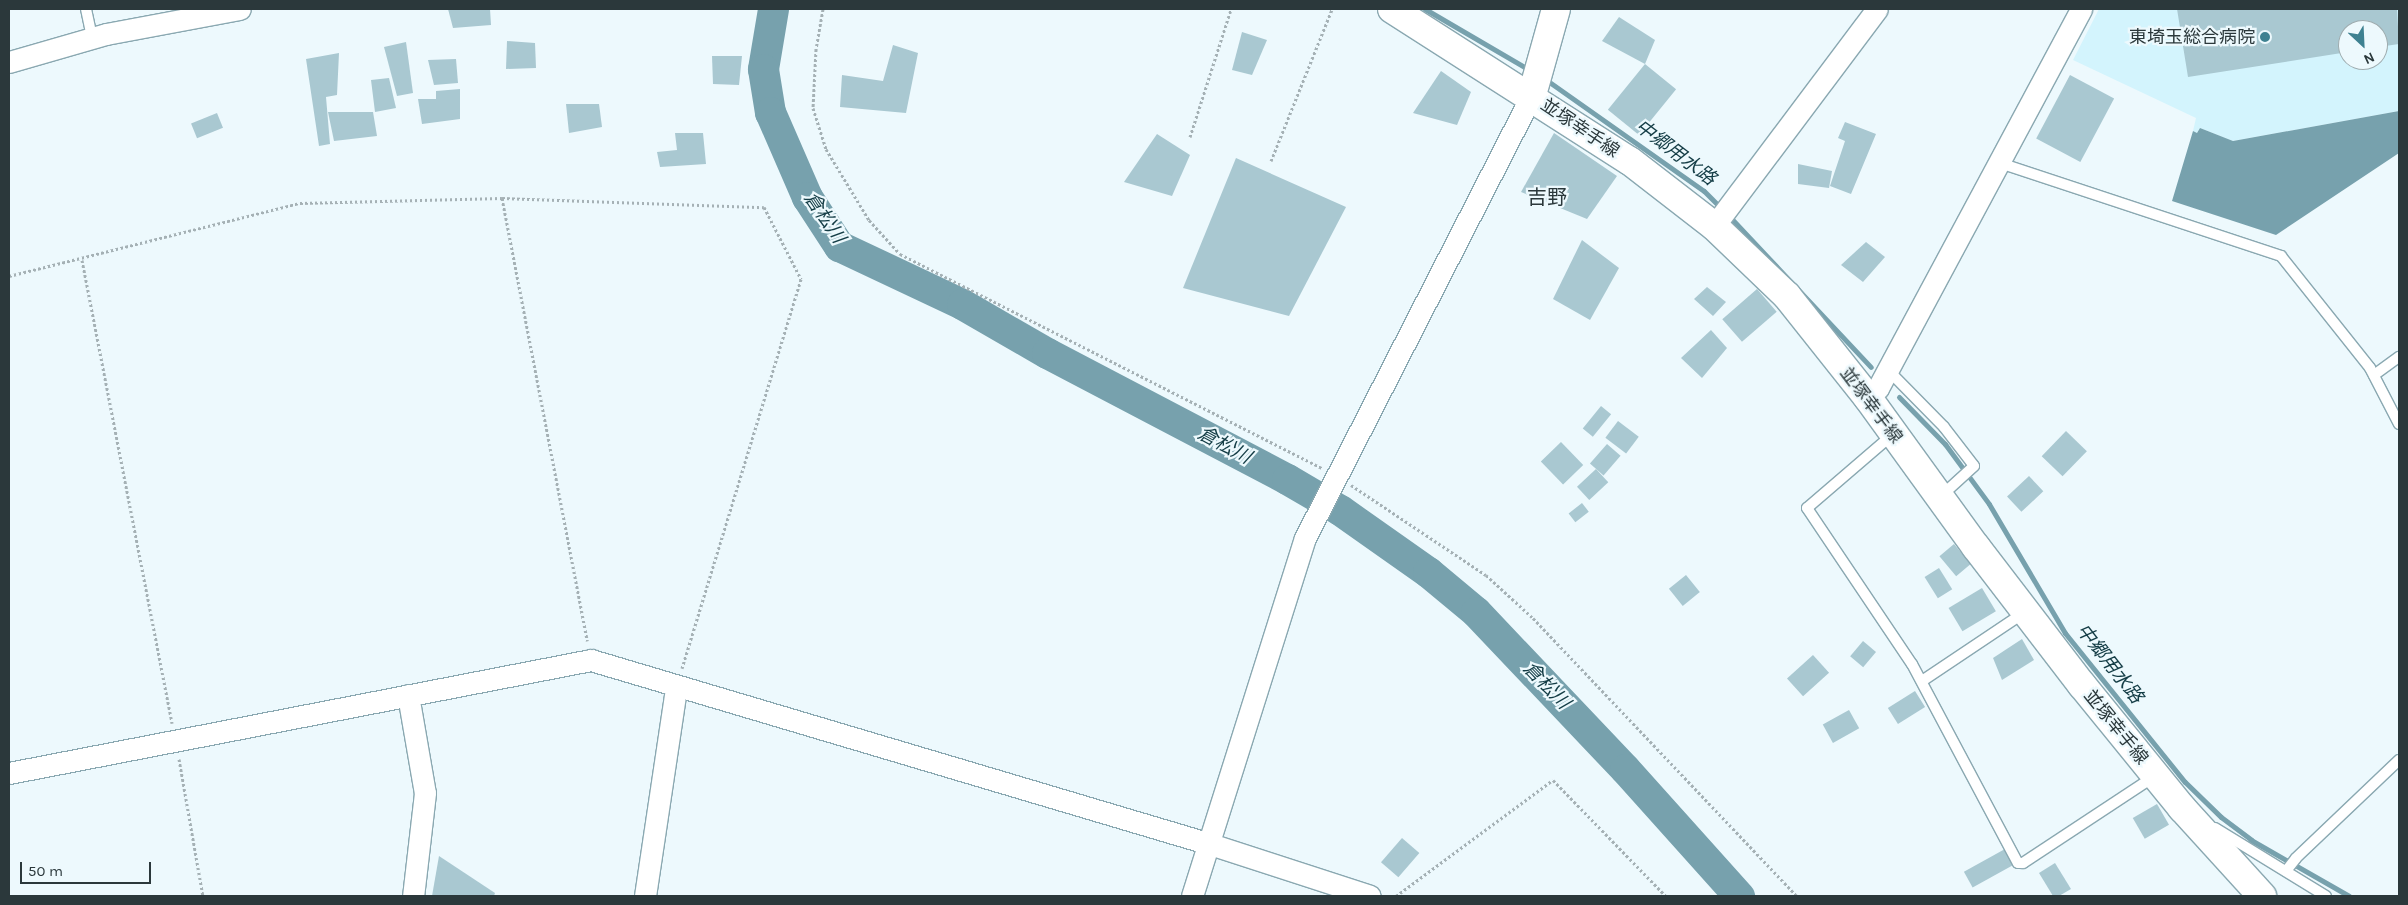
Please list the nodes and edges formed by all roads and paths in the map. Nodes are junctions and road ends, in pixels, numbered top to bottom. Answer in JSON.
{"nodes":[{"id":1,"x":86,"y":9,"type":"edge"},
{"id":2,"x":240,"y":9,"type":"edge"},
{"id":3,"x":823,"y":9,"type":"edge"},
{"id":4,"x":1231,"y":9,"type":"edge"},
{"id":5,"x":1332,"y":9,"type":"edge"},
{"id":6,"x":1392,"y":9,"type":"edge"},
{"id":7,"x":1556,"y":9,"type":"edge"},
{"id":8,"x":1877,"y":9,"type":"edge"},
{"id":9,"x":2081,"y":9,"type":"edge"},
{"id":10,"x":92,"y":38,"type":"junction"},
{"id":11,"x":9,"y":62,"type":"edge"},
{"id":12,"x":1532,"y":96,"type":"junction"},
{"id":13,"x":1190,"y":137,"type":"dead end"},
{"id":14,"x":1271,"y":161,"type":"dead end"},
{"id":15,"x":2000,"y":163,"type":"junction"},
{"id":16,"x":502,"y":198,"type":"junction"},
{"id":17,"x":1714,"y":226,"type":"junction"},
{"id":18,"x":82,"y":260,"type":"junction"},
{"id":19,"x":9,"y":276,"type":"edge"},
{"id":20,"x":2399,"y":357,"type":"edge"},
{"id":21,"x":1888,"y":370,"type":"junction"},
{"id":22,"x":2374,"y":375,"type":"junction"},
{"id":23,"x":1868,"y":398,"type":"junction"},
{"id":24,"x":2399,"y":424,"type":"edge"},
{"id":25,"x":1893,"y":434,"type":"junction"},
{"id":26,"x":1334,"y":478,"type":"junction"},
{"id":27,"x":1940,"y":497,"type":"junction"},
{"id":28,"x":2026,"y":612,"type":"junction"},
{"id":29,"x":590,"y":660,"type":"junction"},
{"id":30,"x":1922,"y":681,"type":"junction"},
{"id":31,"x":676,"y":688,"type":"junction"},
{"id":32,"x":408,"y":695,"type":"junction"},
{"id":33,"x":176,"y":742,"type":"junction"},
{"id":34,"x":2399,"y":760,"type":"edge"},
{"id":35,"x":9,"y":773,"type":"edge"},
{"id":36,"x":2155,"y":776,"type":"junction"},
{"id":37,"x":2182,"y":808,"type":"junction"},
{"id":38,"x":1207,"y":843,"type":"junction"},
{"id":39,"x":2286,"y":871,"type":"junction"},
{"id":40,"x":203,"y":896,"type":"edge"},
{"id":41,"x":414,"y":896,"type":"edge"},
{"id":42,"x":645,"y":896,"type":"edge"},
{"id":43,"x":1192,"y":896,"type":"edge"},
{"id":44,"x":1370,"y":896,"type":"edge"},
{"id":45,"x":1396,"y":896,"type":"edge"},
{"id":46,"x":1666,"y":896,"type":"edge"},
{"id":47,"x":1797,"y":896,"type":"edge"},
{"id":48,"x":2262,"y":896,"type":"edge"},
{"id":49,"x":2326,"y":896,"type":"edge"}],
"edges":[{"from":1,"to":10,"type":"lane"},
{"from":2,"to":10,"type":"street"},
{"from":3,"to":26,"type":"path"},
{"from":4,"to":13,"type":"path"},
{"from":5,"to":14,"type":"path"},
{"from":6,"to":12,"type":"main road","name":"並塚幸手線"},
{"from":7,"to":12,"type":"main road"},
{"from":8,"to":17,"type":"street"},
{"from":9,"to":15,"type":"street"},
{"from":10,"to":11,"type":"street"},
{"from":12,"to":17,"type":"main road","name":"並塚幸手線"},
{"from":12,"to":26,"type":"street"},
{"from":15,"to":21,"type":"street"},
{"from":15,"to":22,"type":"lane"},
{"from":16,"to":18,"type":"path"},
{"from":16,"to":29,"type":"path"},
{"from":16,"to":31,"type":"path"},
{"from":17,"to":23,"type":"main road","name":"並塚幸手線"},
{"from":18,"to":19,"type":"path"},
{"from":18,"to":33,"type":"path"},
{"from":20,"to":22,"type":"lane"},
{"from":21,"to":23,"type":"street"},
{"from":21,"to":27,"type":"lane"},
{"from":22,"to":24,"type":"lane"},
{"from":23,"to":25,"type":"main road","name":"並塚幸手線"},
{"from":25,"to":27,"type":"main road","name":"並塚幸手線"},
{"from":25,"to":30,"type":"lane"},
{"from":26,"to":38,"type":"street"},
{"from":26,"to":47,"type":"path"},
{"from":27,"to":28,"type":"main road","name":"並塚幸手線"},
{"from":28,"to":30,"type":"lane"},
{"from":28,"to":36,"type":"main road","name":"並塚幸手線"},
{"from":29,"to":31,"type":"street"},
{"from":29,"to":32,"type":"street"},
{"from":30,"to":36,"type":"lane"},
{"from":31,"to":38,"type":"street"},
{"from":31,"to":42,"type":"street"},
{"from":32,"to":33,"type":"street"},
{"from":32,"to":41,"type":"street"},
{"from":33,"to":35,"type":"street"},
{"from":33,"to":40,"type":"path"},
{"from":34,"to":39,"type":"lane"},
{"from":36,"to":37,"type":"main road","name":"並塚幸手線"},
{"from":37,"to":39,"type":"lane"},
{"from":37,"to":48,"type":"main road","name":"並塚幸手線"},
{"from":38,"to":43,"type":"street"},
{"from":38,"to":44,"type":"street"},
{"from":39,"to":49,"type":"lane"},
{"from":45,"to":46,"type":"path"}]}
